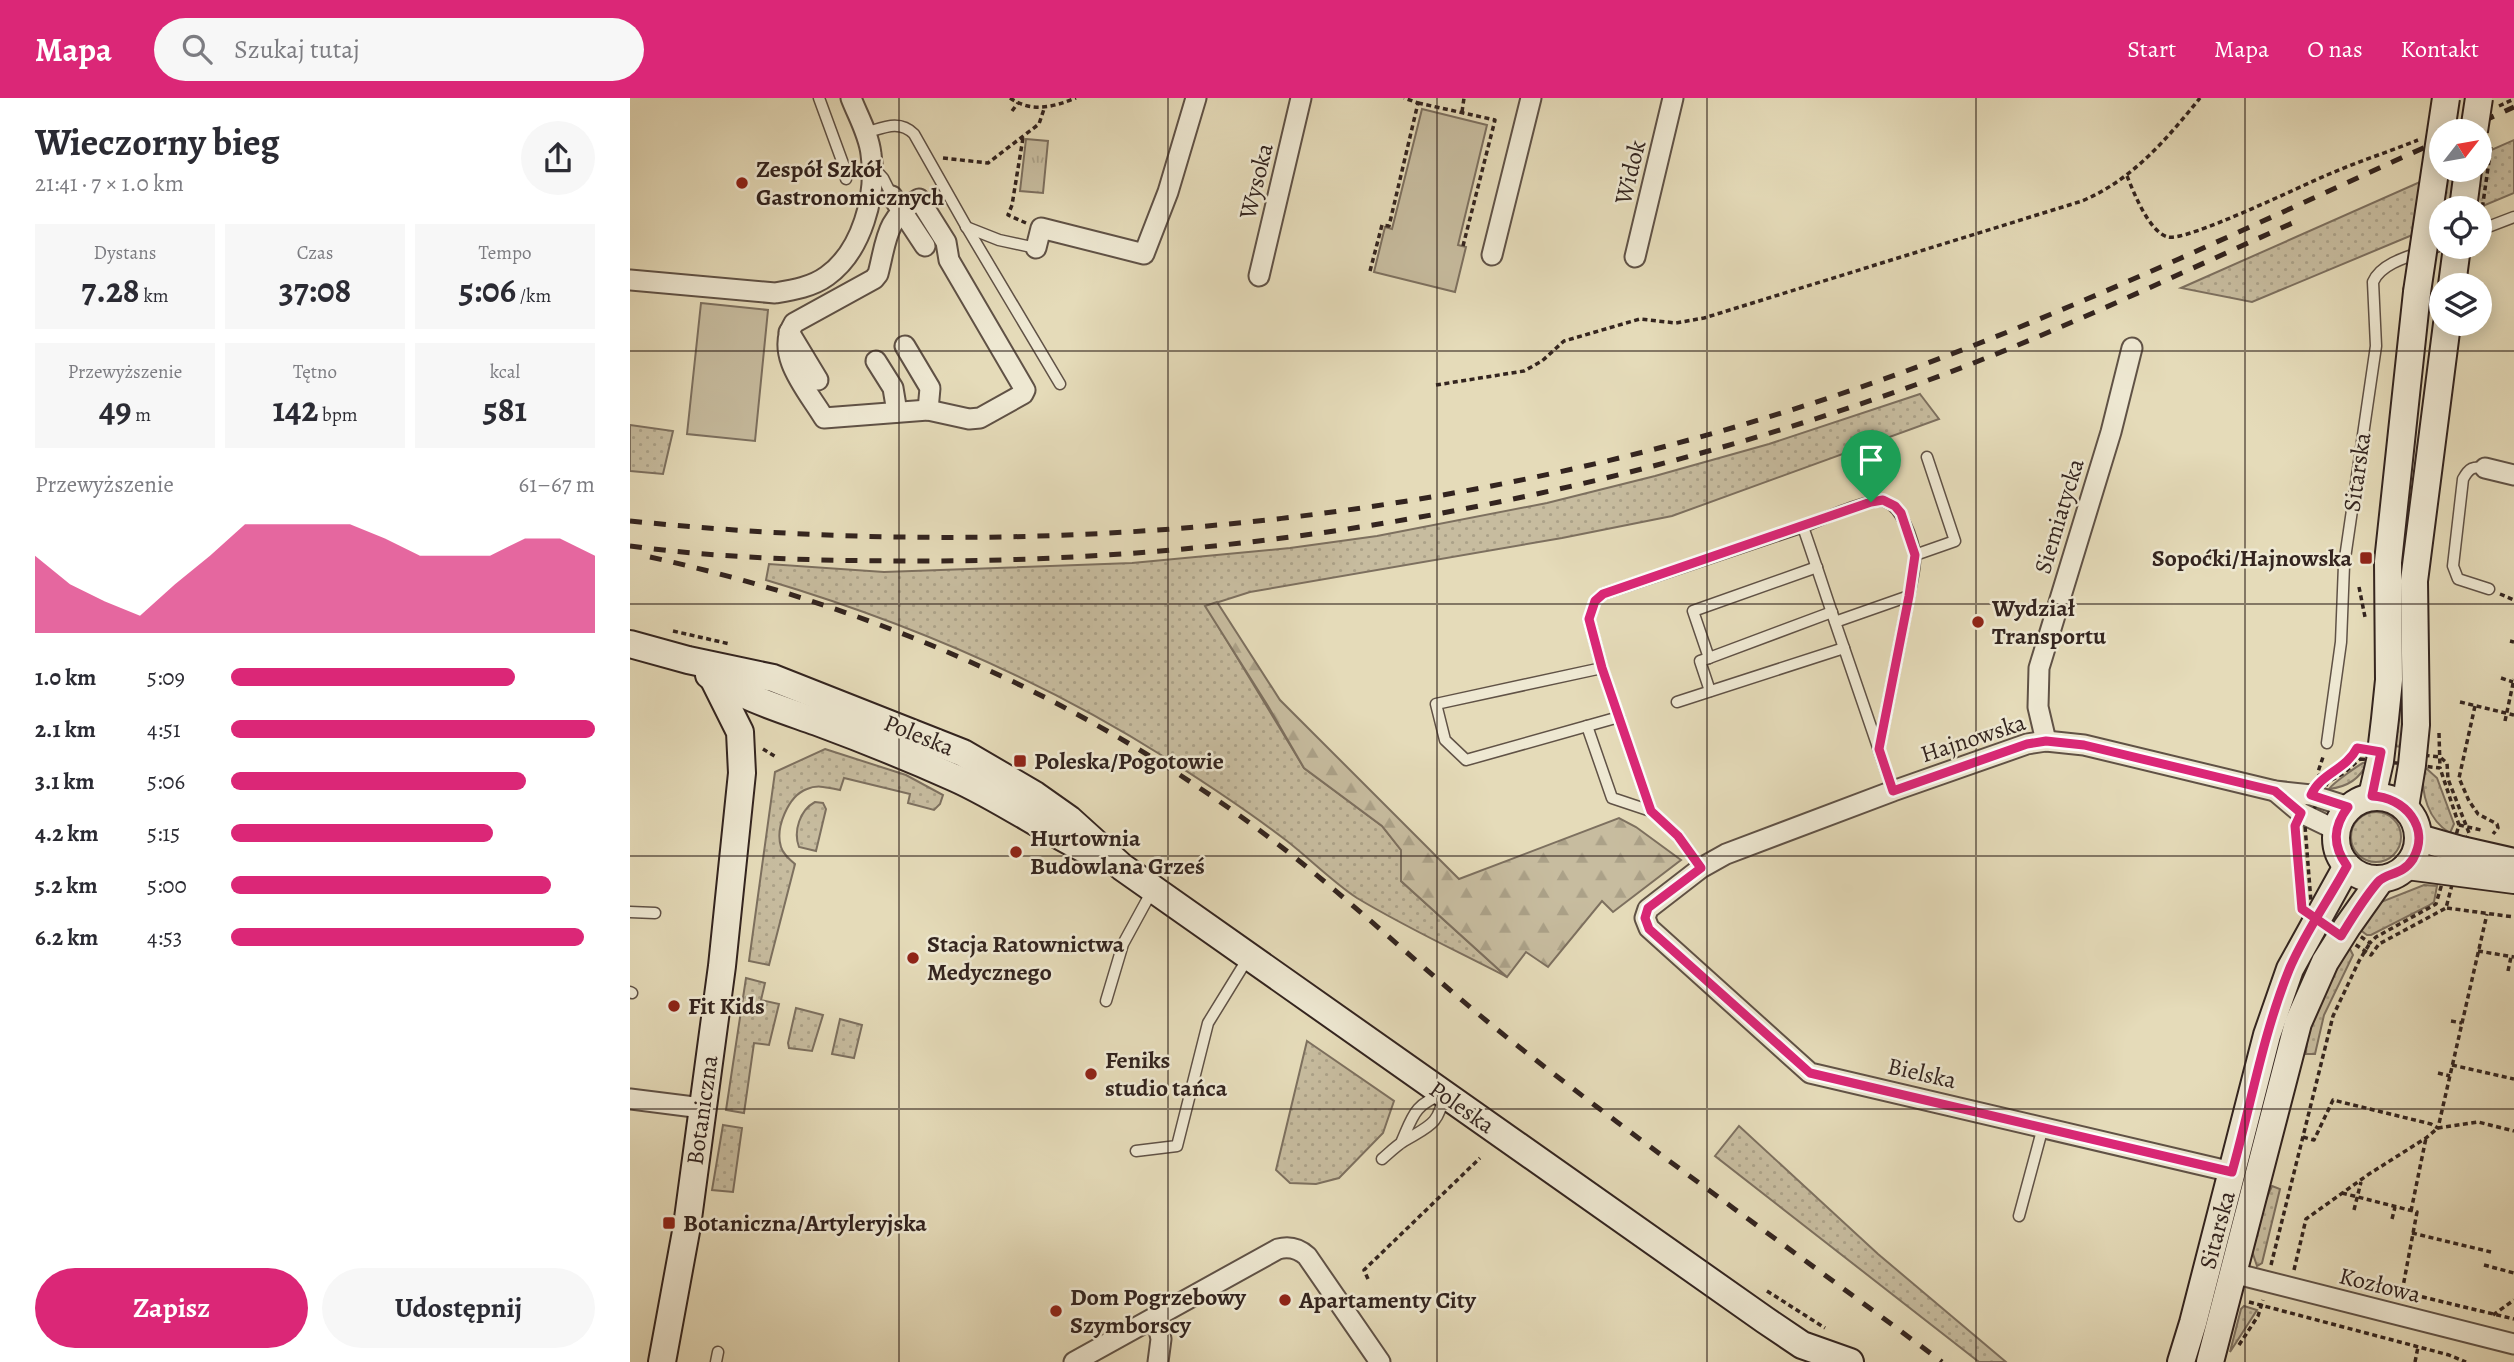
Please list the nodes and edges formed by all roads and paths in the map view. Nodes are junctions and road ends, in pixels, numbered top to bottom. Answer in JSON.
{"nodes":[{"id":1,"x":819,"y":98,"type":"edge"},
{"id":2,"x":851,"y":98,"type":"edge"},
{"id":3,"x":1010,"y":98,"type":"edge"},
{"id":4,"x":1076,"y":98,"type":"edge"},
{"id":5,"x":1196,"y":98,"type":"edge"},
{"id":6,"x":1301,"y":98,"type":"edge"},
{"id":7,"x":1404,"y":98,"type":"edge"},
{"id":8,"x":1464,"y":98,"type":"edge"},
{"id":9,"x":1531,"y":98,"type":"edge"},
{"id":10,"x":1673,"y":98,"type":"edge"},
{"id":11,"x":2200,"y":98,"type":"edge"},
{"id":12,"x":2446,"y":98,"type":"edge"},
{"id":13,"x":2498,"y":98,"type":"edge"},
{"id":14,"x":2514,"y":99,"type":"edge"},
{"id":15,"x":1018,"y":103,"type":"junction"},
{"id":16,"x":1418,"y":103,"type":"junction"},
{"id":17,"x":2489,"y":106,"type":"edge"},
{"id":18,"x":1044,"y":109,"type":"junction"},
{"id":19,"x":1012,"y":110,"type":"dead end"},
{"id":20,"x":1462,"y":112,"type":"junction"},
{"id":21,"x":865,"y":133,"type":"junction"},
{"id":22,"x":1023,"y":136,"type":"junction"},
{"id":23,"x":2426,"y":136,"type":"dead end"},
{"id":24,"x":927,"y":156,"type":"junction"},
{"id":25,"x":872,"y":166,"type":"junction"},
{"id":26,"x":2127,"y":176,"type":"junction"},
{"id":27,"x":846,"y":179,"type":"dead end"},
{"id":28,"x":897,"y":203,"type":"junction"},
{"id":29,"x":2514,"y":216,"type":"edge"},
{"id":30,"x":2492,"y":225,"type":"edge"},
{"id":31,"x":966,"y":226,"type":"junction"},
{"id":32,"x":1041,"y":228,"type":"junction"},
{"id":33,"x":925,"y":246,"type":"dead end"},
{"id":34,"x":1463,"y":246,"type":"dead end"},
{"id":35,"x":1036,"y":248,"type":"joint"},
{"id":36,"x":2429,"y":250,"type":"edge"},
{"id":37,"x":1492,"y":255,"type":"dead end"},
{"id":38,"x":1635,"y":257,"type":"dead end"},
{"id":39,"x":1370,"y":271,"type":"dead end"},
{"id":40,"x":1259,"y":275,"type":"dead end"},
{"id":41,"x":630,"y":280,"type":"edge"},
{"id":42,"x":789,"y":331,"type":"junction"},
{"id":43,"x":2445,"y":336,"type":"edge"},
{"id":44,"x":905,"y":346,"type":"dead end"},
{"id":45,"x":2132,"y":348,"type":"dead end"},
{"id":46,"x":876,"y":361,"type":"dead end"},
{"id":47,"x":818,"y":380,"type":"dead end"},
{"id":48,"x":1060,"y":384,"type":"dead end"},
{"id":49,"x":1436,"y":385,"type":"dead end"},
{"id":50,"x":928,"y":410,"type":"junction"},
{"id":51,"x":897,"y":412,"type":"junction"},
{"id":52,"x":1927,"y":457,"type":"dead end"},
{"id":53,"x":2485,"y":468,"type":"joint"},
{"id":54,"x":2514,"y":475,"type":"edge"},
{"id":55,"x":1803,"y":527,"type":"junction"},
{"id":56,"x":1915,"y":555,"type":"junction"},
{"id":57,"x":1817,"y":568,"type":"junction"},
{"id":58,"x":2358,"y":579,"type":"dead end"},
{"id":59,"x":2489,"y":589,"type":"dead end"},
{"id":60,"x":1909,"y":596,"type":"junction"},
{"id":61,"x":1834,"y":617,"type":"junction"},
{"id":62,"x":2368,"y":629,"type":"dead end"},
{"id":63,"x":630,"y":644,"type":"edge"},
{"id":64,"x":1844,"y":648,"type":"junction"},
{"id":65,"x":1709,"y":658,"type":"junction"},
{"id":66,"x":688,"y":660,"type":"junction"},
{"id":67,"x":1602,"y":668,"type":"junction"},
{"id":68,"x":713,"y":678,"type":"junction"},
{"id":69,"x":773,"y":678,"type":"junction"},
{"id":70,"x":2501,"y":678,"type":"dead end"},
{"id":71,"x":2514,"y":680,"type":"edge"},
{"id":72,"x":1710,"y":691,"type":"junction"},
{"id":73,"x":762,"y":702,"type":"junction"},
{"id":74,"x":1677,"y":702,"type":"dead end"},
{"id":75,"x":2460,"y":702,"type":"dead end"},
{"id":76,"x":2475,"y":706,"type":"junction"},
{"id":77,"x":2507,"y":713,"type":"junction"},
{"id":78,"x":2514,"y":715,"type":"edge"},
{"id":79,"x":1619,"y":717,"type":"junction"},
{"id":80,"x":2505,"y":721,"type":"dead end"},
{"id":81,"x":1587,"y":726,"type":"junction"},
{"id":82,"x":740,"y":732,"type":"junction"},
{"id":83,"x":2046,"y":741,"type":"junction"},
{"id":84,"x":2327,"y":743,"type":"joint"},
{"id":85,"x":1879,"y":749,"type":"junction"},
{"id":86,"x":2375,"y":756,"type":"junction"},
{"id":87,"x":2417,"y":761,"type":"junction"},
{"id":88,"x":742,"y":773,"type":"junction"},
{"id":89,"x":2319,"y":788,"type":"junction"},
{"id":90,"x":1893,"y":791,"type":"junction"},
{"id":91,"x":2275,"y":791,"type":"junction"},
{"id":92,"x":2405,"y":807,"type":"junction"},
{"id":93,"x":1651,"y":811,"type":"junction"},
{"id":94,"x":2352,"y":811,"type":"junction"},
{"id":95,"x":2304,"y":818,"type":"junction"},
{"id":96,"x":2418,"y":838,"type":"junction"},
{"id":97,"x":2488,"y":841,"type":"dead end"},
{"id":98,"x":2460,"y":852,"type":"junction"},
{"id":99,"x":2514,"y":862,"type":"edge"},
{"id":100,"x":2347,"y":866,"type":"junction"},
{"id":101,"x":2407,"y":866,"type":"junction"},
{"id":102,"x":1122,"y":867,"type":"junction"},
{"id":103,"x":1701,"y":868,"type":"junction"},
{"id":104,"x":2381,"y":879,"type":"junction"},
{"id":105,"x":2514,"y":880,"type":"edge"},
{"id":106,"x":1154,"y":889,"type":"junction"},
{"id":107,"x":2446,"y":908,"type":"junction"},
{"id":108,"x":630,"y":912,"type":"edge"},
{"id":109,"x":2315,"y":912,"type":"junction"},
{"id":110,"x":655,"y":914,"type":"dead end"},
{"id":111,"x":2487,"y":914,"type":"junction"},
{"id":112,"x":2514,"y":917,"type":"edge"},
{"id":113,"x":1649,"y":929,"type":"joint"},
{"id":114,"x":2348,"y":934,"type":"junction"},
{"id":115,"x":2370,"y":943,"type":"junction"},
{"id":116,"x":2364,"y":951,"type":"junction"},
{"id":117,"x":2478,"y":951,"type":"junction"},
{"id":118,"x":1249,"y":956,"type":"junction"},
{"id":119,"x":2512,"y":957,"type":"edge"},
{"id":120,"x":2508,"y":971,"type":"dead end"},
{"id":121,"x":1106,"y":1001,"type":"dead end"},
{"id":122,"x":2451,"y":1021,"type":"dead end"},
{"id":123,"x":2462,"y":1023,"type":"junction"},
{"id":124,"x":2452,"y":1065,"type":"junction"},
{"id":125,"x":2438,"y":1073,"type":"dead end"},
{"id":126,"x":2450,"y":1076,"type":"junction"},
{"id":127,"x":2514,"y":1079,"type":"edge"},
{"id":128,"x":1444,"y":1094,"type":"junction"},
{"id":129,"x":630,"y":1100,"type":"edge"},
{"id":130,"x":702,"y":1108,"type":"junction"},
{"id":131,"x":2043,"y":1126,"type":"junction"},
{"id":132,"x":2438,"y":1128,"type":"junction"},
{"id":133,"x":2514,"y":1130,"type":"edge"},
{"id":134,"x":2303,"y":1138,"type":"junction"},
{"id":135,"x":2426,"y":1138,"type":"junction"},
{"id":136,"x":1401,"y":1143,"type":"junction"},
{"id":137,"x":1136,"y":1151,"type":"dead end"},
{"id":138,"x":1480,"y":1158,"type":"dead end"},
{"id":139,"x":1382,"y":1159,"type":"dead end"},
{"id":140,"x":2232,"y":1172,"type":"junction"},
{"id":141,"x":2361,"y":1180,"type":"junction"},
{"id":142,"x":2342,"y":1194,"type":"junction"},
{"id":143,"x":2357,"y":1197,"type":"junction"},
{"id":144,"x":2395,"y":1207,"type":"junction"},
{"id":145,"x":2354,"y":1210,"type":"dead end"},
{"id":146,"x":2411,"y":1211,"type":"junction"},
{"id":147,"x":2019,"y":1216,"type":"dead end"},
{"id":148,"x":2392,"y":1219,"type":"dead end"},
{"id":149,"x":2413,"y":1233,"type":"junction"},
{"id":150,"x":2491,"y":1252,"type":"dead end"},
{"id":151,"x":2484,"y":1265,"type":"dead end"},
{"id":152,"x":2294,"y":1270,"type":"dead end"},
{"id":153,"x":2233,"y":1273,"type":"junction"},
{"id":154,"x":2514,"y":1273,"type":"edge"},
{"id":155,"x":1368,"y":1279,"type":"dead end"},
{"id":156,"x":2267,"y":1282,"type":"junction"},
{"id":157,"x":2402,"y":1292,"type":"dead end"},
{"id":158,"x":2514,"y":1300,"type":"edge"},
{"id":159,"x":2261,"y":1306,"type":"junction"},
{"id":160,"x":2493,"y":1315,"type":"dead end"},
{"id":161,"x":1156,"y":1316,"type":"junction"},
{"id":162,"x":2514,"y":1345,"type":"edge"},
{"id":163,"x":2418,"y":1347,"type":"junction"},
{"id":164,"x":2236,"y":1351,"type":"dead end"},
{"id":165,"x":1808,"y":1354,"type":"edge"},
{"id":166,"x":662,"y":1362,"type":"edge"},
{"id":167,"x":1074,"y":1362,"type":"edge"},
{"id":168,"x":1158,"y":1362,"type":"edge"},
{"id":169,"x":1380,"y":1362,"type":"edge"},
{"id":170,"x":1850,"y":1362,"type":"edge"},
{"id":171,"x":2181,"y":1362,"type":"edge"},
{"id":172,"x":2210,"y":1362,"type":"edge"},
{"id":173,"x":2415,"y":1362,"type":"edge"},
{"id":174,"x":2466,"y":1362,"type":"edge"}],
"edges":[{"from":1,"to":27,"type":"lane"},
{"from":2,"to":21,"type":"street"},
{"from":3,"to":15,"type":"path"},
{"from":4,"to":18,"type":"path"},
{"from":5,"to":32,"type":"street"},
{"from":6,"to":40,"type":"street","name":"Wysoka"},
{"from":7,"to":16,"type":"path"},
{"from":8,"to":20,"type":"path"},
{"from":9,"to":37,"type":"street"},
{"from":10,"to":38,"type":"street","name":"Widok"},
{"from":11,"to":26,"type":"path"},
{"from":12,"to":86,"type":"street","bridge":true},
{"from":13,"to":17,"type":"path"},
{"from":14,"to":17,"type":"path"},
{"from":15,"to":18,"type":"path"},
{"from":15,"to":19,"type":"path"},
{"from":16,"to":20,"type":"path"},
{"from":16,"to":39,"type":"path"},
{"from":18,"to":22,"type":"path"},
{"from":20,"to":34,"type":"path"},
{"from":21,"to":24,"type":"lane"},
{"from":21,"to":25,"type":"street"},
{"from":22,"to":24,"type":"path"},
{"from":22,"to":32,"type":"path"},
{"from":23,"to":26,"type":"path"},
{"from":24,"to":31,"type":"lane"},
{"from":25,"to":28,"type":"lane"},
{"from":25,"to":41,"type":"street"},
{"from":26,"to":49,"type":"path"},
{"from":28,"to":33,"type":"street"},
{"from":28,"to":42,"type":"street"},
{"from":28,"to":50,"type":"street"},
{"from":29,"to":30,"type":"lane"},
{"from":31,"to":35,"type":"lane"},
{"from":31,"to":48,"type":"lane"},
{"from":32,"to":35,"type":"street"},
{"from":36,"to":84,"type":"lane","name":"Sitarska"},
{"from":42,"to":47,"type":"street"},
{"from":42,"to":51,"type":"street"},
{"from":43,"to":87,"type":"street"},
{"from":44,"to":50,"type":"street"},
{"from":45,"to":83,"type":"street","name":"Siemiatycka"},
{"from":46,"to":51,"type":"street"},
{"from":50,"to":51,"type":"street"},
{"from":52,"to":56,"type":"lane"},
{"from":53,"to":54,"type":"street"},
{"from":53,"to":59,"type":"lane"},
{"from":55,"to":56,"type":"lane"},
{"from":55,"to":57,"type":"lane"},
{"from":55,"to":67,"type":"lane"},
{"from":56,"to":60,"type":"lane"},
{"from":57,"to":61,"type":"lane"},
{"from":57,"to":65,"type":"lane"},
{"from":58,"to":62,"type":"path"},
{"from":60,"to":61,"type":"lane"},
{"from":60,"to":85,"type":"lane"},
{"from":61,"to":64,"type":"lane"},
{"from":61,"to":65,"type":"lane"},
{"from":63,"to":66,"type":"street","name":"Poleska"},
{"from":64,"to":72,"type":"lane"},
{"from":64,"to":85,"type":"lane"},
{"from":65,"to":72,"type":"lane"},
{"from":66,"to":68,"type":"street","name":"Poleska"},
{"from":66,"to":69,"type":"street","name":"Poleska"},
{"from":67,"to":79,"type":"lane"},
{"from":67,"to":81,"type":"lane"},
{"from":68,"to":73,"type":"street","name":"Poleska"},
{"from":68,"to":82,"type":"street","name":"Botaniczna"},
{"from":69,"to":73,"type":"street","name":"Botaniczna"},
{"from":69,"to":102,"type":"street","name":"Poleska"},
{"from":70,"to":71,"type":"path"},
{"from":71,"to":77,"type":"path"},
{"from":72,"to":74,"type":"lane"},
{"from":73,"to":82,"type":"street","name":"Botaniczna"},
{"from":73,"to":88,"type":"street","name":"Botaniczna"},
{"from":73,"to":102,"type":"street","name":"Poleska"},
{"from":75,"to":76,"type":"path"},
{"from":76,"to":77,"type":"path"},
{"from":76,"to":97,"type":"path"},
{"from":77,"to":78,"type":"path"},
{"from":77,"to":80,"type":"path"},
{"from":79,"to":81,"type":"lane"},
{"from":79,"to":93,"type":"lane"},
{"from":81,"to":93,"type":"lane"},
{"from":82,"to":88,"type":"street","name":"Botaniczna"},
{"from":83,"to":90,"type":"street","name":"Hajnowska"},
{"from":83,"to":91,"type":"street","name":"Hajnowska"},
{"from":84,"to":89,"type":"path"},
{"from":85,"to":90,"type":"lane"},
{"from":86,"to":87,"type":"path"},
{"from":86,"to":89,"type":"path"},
{"from":86,"to":89,"type":"path"},
{"from":86,"to":94,"type":"street"},
{"from":87,"to":92,"type":"street"},
{"from":87,"to":98,"type":"path"},
{"from":87,"to":98,"type":"path"},
{"from":88,"to":130,"type":"street","name":"Botaniczna"},
{"from":89,"to":91,"type":"street","name":"Hajnowska"},
{"from":89,"to":94,"type":"street","name":"Hajnowska"},
{"from":89,"to":95,"type":"path"},
{"from":90,"to":103,"type":"street","name":"Hajnowska"},
{"from":91,"to":95,"type":"street","name":"Hajnowska"},
{"from":92,"to":94,"type":"street"},
{"from":92,"to":96,"type":"street"},
{"from":93,"to":103,"type":"lane"},
{"from":94,"to":95,"type":"street","name":"Hajnowska"},
{"from":94,"to":100,"type":"street"},
{"from":95,"to":109,"type":"path"},
{"from":95,"to":109,"type":"path"},
{"from":96,"to":98,"type":"street"},
{"from":96,"to":101,"type":"street"},
{"from":98,"to":99,"type":"street"},
{"from":98,"to":101,"type":"street"},
{"from":98,"to":105,"type":"street"},
{"from":98,"to":107,"type":"path"},
{"from":98,"to":115,"type":"path"},
{"from":100,"to":104,"type":"street"},
{"from":100,"to":109,"type":"street","name":"Sitarska"},
{"from":101,"to":104,"type":"street"},
{"from":102,"to":106,"type":"street","name":"Poleska"},
{"from":103,"to":113,"type":"street","name":"Hajnowska"},
{"from":104,"to":114,"type":"street","name":"Sitarska"},
{"from":106,"to":118,"type":"street","name":"Poleska"},
{"from":106,"to":121,"type":"lane"},
{"from":107,"to":111,"type":"path"},
{"from":107,"to":116,"type":"path"},
{"from":108,"to":110,"type":"lane"},
{"from":109,"to":114,"type":"path"},
{"from":109,"to":140,"type":"street","name":"Sitarska"},
{"from":111,"to":112,"type":"path"},
{"from":111,"to":117,"type":"path"},
{"from":113,"to":131,"type":"street","name":"Bielska"},
{"from":114,"to":115,"type":"path"},
{"from":114,"to":116,"type":"path"},
{"from":114,"to":153,"type":"street","name":"Sitarska"},
{"from":115,"to":116,"type":"path"},
{"from":116,"to":134,"type":"path"},
{"from":117,"to":119,"type":"path"},
{"from":117,"to":123,"type":"path"},
{"from":118,"to":128,"type":"street","name":"Poleska"},
{"from":118,"to":137,"type":"lane"},
{"from":119,"to":120,"type":"path"},
{"from":122,"to":123,"type":"path"},
{"from":123,"to":124,"type":"path"},
{"from":124,"to":126,"type":"path"},
{"from":124,"to":127,"type":"path"},
{"from":125,"to":126,"type":"path"},
{"from":126,"to":132,"type":"path"},
{"from":128,"to":136,"type":"lane"},
{"from":128,"to":136,"type":"lane"},
{"from":128,"to":165,"type":"street","name":"Poleska"},
{"from":129,"to":130,"type":"street"},
{"from":130,"to":166,"type":"street","name":"Botaniczna"},
{"from":131,"to":140,"type":"street","name":"Bielska"},
{"from":131,"to":147,"type":"lane"},
{"from":132,"to":133,"type":"path"},
{"from":132,"to":134,"type":"path"},
{"from":132,"to":135,"type":"path"},
{"from":134,"to":156,"type":"path"},
{"from":135,"to":141,"type":"path"},
{"from":135,"to":146,"type":"path"},
{"from":136,"to":139,"type":"lane"},
{"from":138,"to":155,"type":"path"},
{"from":140,"to":171,"type":"street","name":"Sitarska"},
{"from":141,"to":142,"type":"path"},
{"from":141,"to":143,"type":"path"},
{"from":142,"to":143,"type":"path"},
{"from":142,"to":152,"type":"path"},
{"from":143,"to":144,"type":"path"},
{"from":143,"to":145,"type":"path"},
{"from":144,"to":146,"type":"path"},
{"from":144,"to":148,"type":"path"},
{"from":146,"to":149,"type":"path"},
{"from":149,"to":150,"type":"path"},
{"from":149,"to":157,"type":"path"},
{"from":151,"to":154,"type":"path"},
{"from":153,"to":156,"type":"street","name":"Kozłowa"},
{"from":153,"to":172,"type":"street","name":"Sitarska"},
{"from":156,"to":159,"type":"path"},
{"from":156,"to":162,"type":"street","name":"Kozłowa"},
{"from":158,"to":160,"type":"path"},
{"from":159,"to":163,"type":"path"},
{"from":159,"to":164,"type":"path"},
{"from":161,"to":167,"type":"street"},
{"from":161,"to":168,"type":"street"},
{"from":161,"to":169,"type":"street"},
{"from":163,"to":173,"type":"path"},
{"from":163,"to":174,"type":"path"},
{"from":165,"to":170,"type":"street","name":"Poleska"}]}
